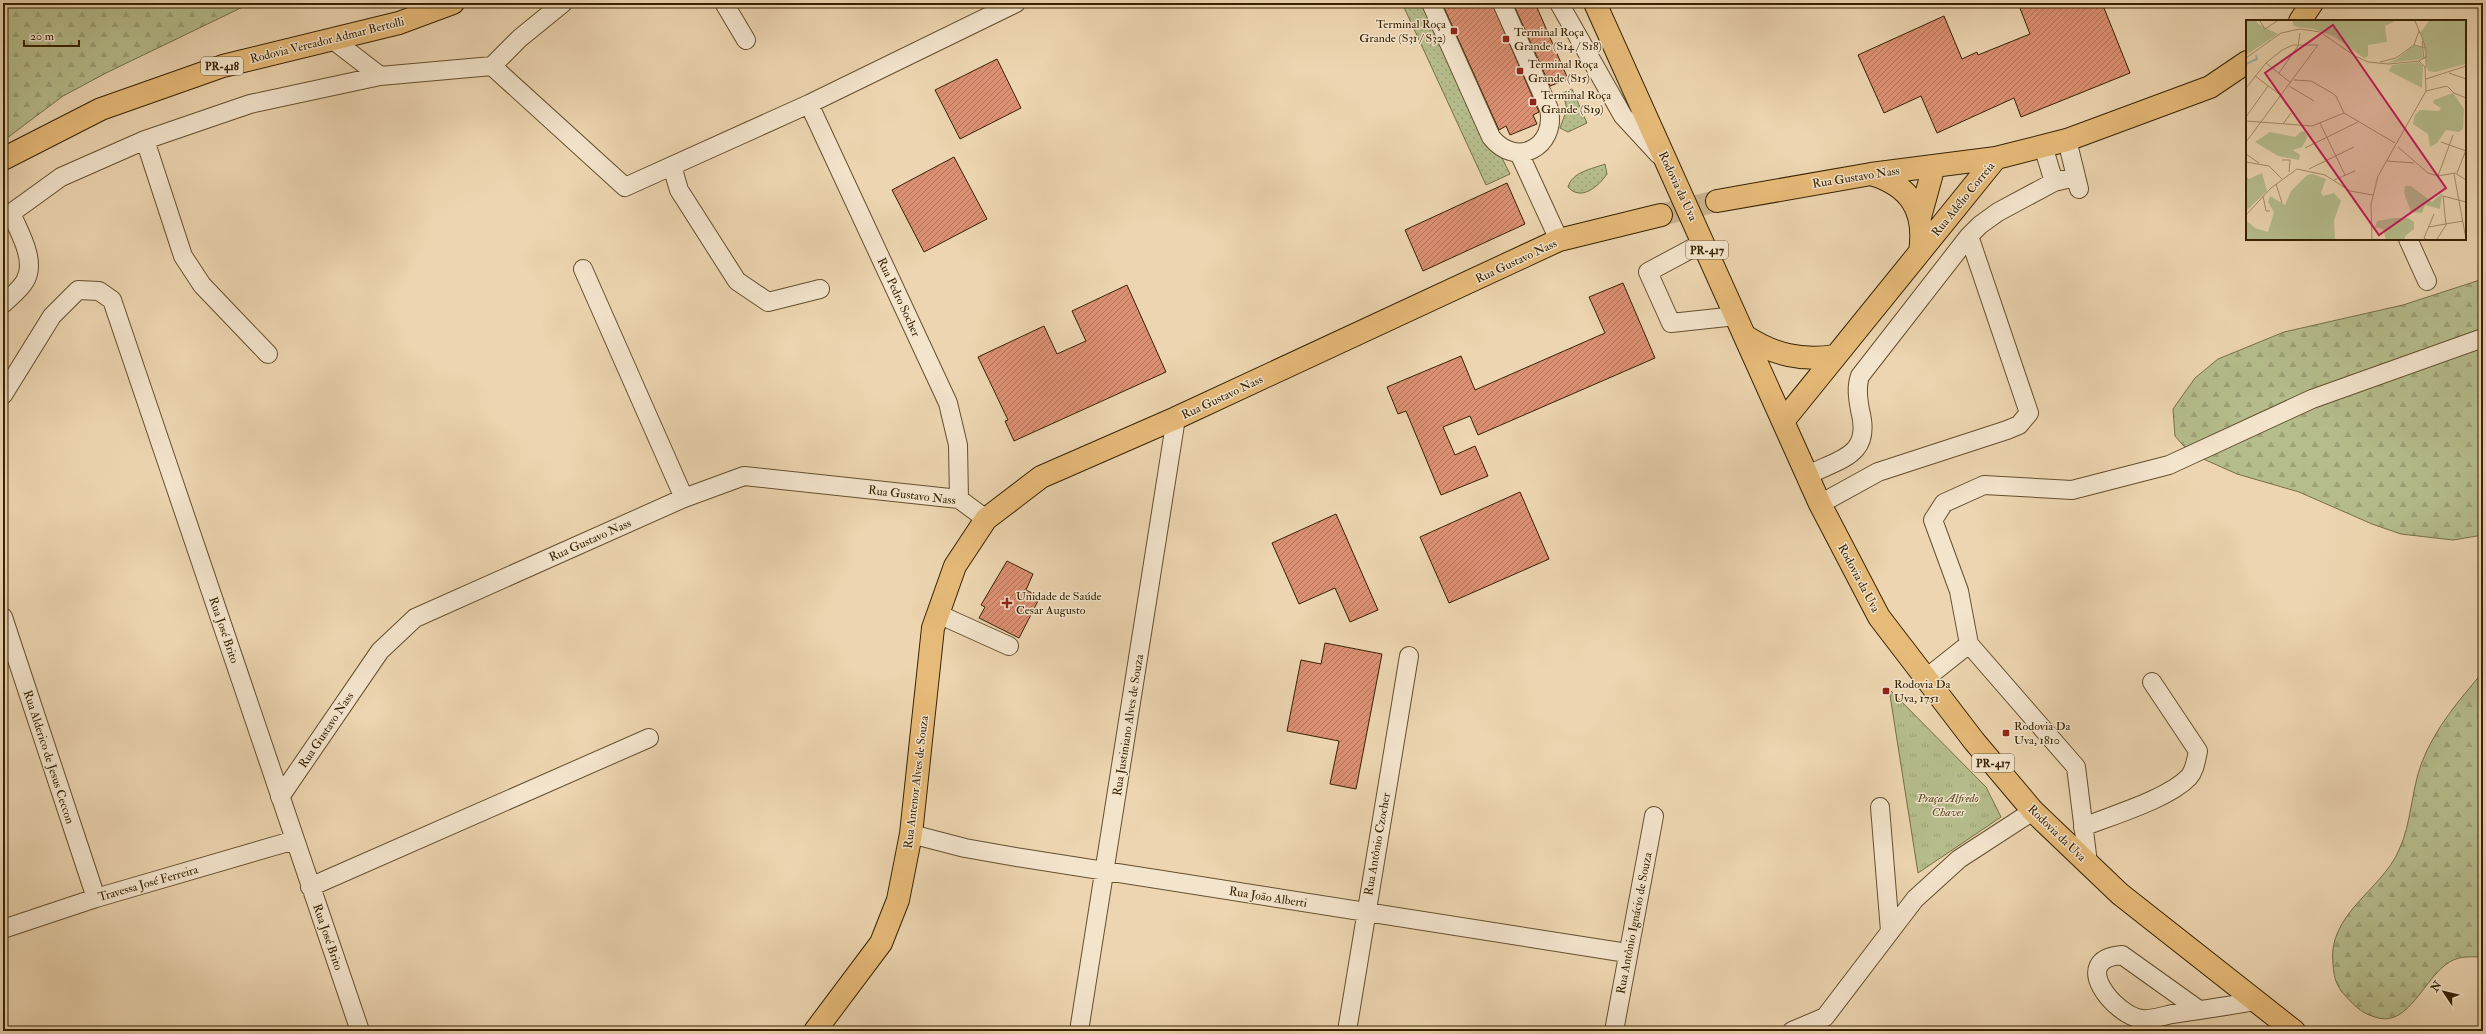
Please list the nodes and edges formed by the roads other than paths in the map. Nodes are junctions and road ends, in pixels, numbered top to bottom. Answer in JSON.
{"nodes":[{"id":1,"x":453,"y":3,"type":"edge"},
{"id":2,"x":563,"y":3,"type":"edge"},
{"id":3,"x":724,"y":3,"type":"edge"},
{"id":4,"x":1016,"y":3,"type":"edge"},
{"id":5,"x":1431,"y":3,"type":"edge"},
{"id":6,"x":1502,"y":3,"type":"edge"},
{"id":7,"x":1559,"y":3,"type":"edge"},
{"id":8,"x":1595,"y":3,"type":"edge"},
{"id":9,"x":332,"y":39,"type":"junction"},
{"id":10,"x":746,"y":40,"type":"dead end"},
{"id":11,"x":2246,"y":63,"type":"edge"},
{"id":12,"x":492,"y":66,"type":"junction"},
{"id":13,"x":380,"y":76,"type":"junction"},
{"id":14,"x":809,"y":104,"type":"junction"},
{"id":15,"x":145,"y":140,"type":"junction"},
{"id":16,"x":2067,"y":140,"type":"junction"},
{"id":17,"x":2043,"y":146,"type":"junction"},
{"id":18,"x":1519,"y":153,"type":"junction"},
{"id":19,"x":1996,"y":158,"type":"junction"},
{"id":20,"x":3,"y":159,"type":"edge"},
{"id":21,"x":1668,"y":164,"type":"junction"},
{"id":22,"x":672,"y":166,"type":"junction"},
{"id":23,"x":1934,"y":166,"type":"junction"},
{"id":24,"x":1871,"y":174,"type":"junction"},
{"id":25,"x":2054,"y":182,"type":"junction"},
{"id":26,"x":1717,"y":201,"type":"tunnel mouth"},
{"id":27,"x":1661,"y":215,"type":"tunnel mouth"},
{"id":28,"x":1950,"y":215,"type":"junction"},
{"id":29,"x":7,"y":216,"type":"edge"},
{"id":30,"x":1920,"y":218,"type":"junction"},
{"id":31,"x":1969,"y":236,"type":"junction"},
{"id":32,"x":1559,"y":240,"type":"junction"},
{"id":33,"x":2408,"y":240,"type":"edge"},
{"id":34,"x":1704,"y":242,"type":"junction"},
{"id":35,"x":1920,"y":252,"type":"junction"},
{"id":36,"x":583,"y":269,"type":"dead end"},
{"id":37,"x":2427,"y":281,"type":"dead end"},
{"id":38,"x":820,"y":289,"type":"dead end"},
{"id":39,"x":3,"y":304,"type":"edge"},
{"id":40,"x":1736,"y":316,"type":"junction"},
{"id":41,"x":1745,"y":336,"type":"junction"},
{"id":42,"x":2483,"y":338,"type":"edge"},
{"id":43,"x":268,"y":354,"type":"dead end"},
{"id":44,"x":1835,"y":356,"type":"junction"},
{"id":45,"x":3,"y":395,"type":"edge"},
{"id":46,"x":1176,"y":418,"type":"junction"},
{"id":47,"x":1784,"y":420,"type":"junction"},
{"id":48,"x":1808,"y":475,"type":"junction"},
{"id":49,"x":684,"y":498,"type":"junction"},
{"id":50,"x":959,"y":499,"type":"junction"},
{"id":51,"x":1820,"y":504,"type":"junction"},
{"id":52,"x":986,"y":519,"type":"junction"},
{"id":53,"x":938,"y":614,"type":"junction"},
{"id":54,"x":3,"y":616,"type":"edge"},
{"id":55,"x":1969,"y":644,"type":"junction"},
{"id":56,"x":1009,"y":646,"type":"dead end"},
{"id":57,"x":1409,"y":656,"type":"dead end"},
{"id":58,"x":1925,"y":679,"type":"junction"},
{"id":59,"x":2152,"y":682,"type":"dead end"},
{"id":60,"x":649,"y":738,"type":"dead end"},
{"id":61,"x":280,"y":797,"type":"junction"},
{"id":62,"x":1880,"y":807,"type":"dead end"},
{"id":63,"x":2033,"y":811,"type":"junction"},
{"id":64,"x":1654,"y":816,"type":"dead end"},
{"id":65,"x":2084,"y":827,"type":"junction"},
{"id":66,"x":911,"y":834,"type":"junction"},
{"id":67,"x":295,"y":840,"type":"junction"},
{"id":68,"x":2088,"y":863,"type":"junction"},
{"id":69,"x":1105,"y":871,"type":"junction"},
{"id":70,"x":310,"y":887,"type":"junction"},
{"id":71,"x":96,"y":898,"type":"junction"},
{"id":72,"x":1365,"y":913,"type":"junction"},
{"id":73,"x":3,"y":929,"type":"edge"},
{"id":74,"x":1890,"y":931,"type":"junction"},
{"id":75,"x":1627,"y":953,"type":"junction"},
{"id":76,"x":2256,"y":1001,"type":"junction"},
{"id":77,"x":2199,"y":1010,"type":"junction"},
{"id":78,"x":360,"y":1031,"type":"edge"},
{"id":79,"x":814,"y":1031,"type":"edge"},
{"id":80,"x":1080,"y":1031,"type":"edge"},
{"id":81,"x":1347,"y":1031,"type":"edge"},
{"id":82,"x":1614,"y":1031,"type":"edge"},
{"id":83,"x":1792,"y":1031,"type":"edge"},
{"id":84,"x":2294,"y":1031,"type":"edge"}],
"edges":[{"from":1,"to":9,"type":"main road","name":"Rodovia Vereador Admar Bertolli","number":"PR-418"},
{"from":2,"to":12,"type":"street"},
{"from":3,"to":10,"type":"street"},
{"from":4,"to":14,"type":"street"},
{"from":5,"to":18,"type":"street"},
{"from":6,"to":18,"type":"street"},
{"from":7,"to":21,"type":"street"},
{"from":8,"to":21,"type":"main road","name":"Rodovia da Uva","number":"PR-417"},
{"from":9,"to":13,"type":"street"},
{"from":9,"to":20,"type":"main road","name":"Rodovia Vereador Admar Bertolli","number":"PR-418"},
{"from":11,"to":16,"type":"main road","name":"Rua Adélio Correia"},
{"from":12,"to":13,"type":"street"},
{"from":12,"to":22,"type":"street"},
{"from":13,"to":15,"type":"street"},
{"from":14,"to":22,"type":"street"},
{"from":14,"to":50,"type":"street","name":"Rua Pedro Socher"},
{"from":15,"to":29,"type":"street"},
{"from":15,"to":43,"type":"street"},
{"from":16,"to":17,"type":"main road","name":"Rua Adélio Correia"},
{"from":16,"to":25,"type":"street"},
{"from":17,"to":19,"type":"main road","name":"Rua Adélio Correia"},
{"from":17,"to":25,"type":"street"},
{"from":18,"to":32,"type":"street"},
{"from":19,"to":23,"type":"main road","name":"Rua Gustavo Nass"},
{"from":19,"to":28,"type":"main road","name":"Rua Adélio Correia"},
{"from":21,"to":34,"type":"main road","name":"Rodovia da Uva","number":"PR-417"},
{"from":22,"to":38,"type":"street"},
{"from":23,"to":24,"type":"main road","name":"Rua Gustavo Nass"},
{"from":23,"to":28,"type":"main road"},
{"from":23,"to":30,"type":"main road"},
{"from":24,"to":26,"type":"main road","name":"Rua Gustavo Nass"},
{"from":24,"to":30,"type":"main road"},
{"from":25,"to":31,"type":"street"},
{"from":27,"to":32,"type":"main road","name":"Rua Gustavo Nass"},
{"from":28,"to":35,"type":"main road","name":"Rua Adélio Correia"},
{"from":29,"to":39,"type":"street"},
{"from":30,"to":35,"type":"main road"},
{"from":31,"to":48,"type":"street"},
{"from":31,"to":51,"type":"street"},
{"from":32,"to":46,"type":"main road","name":"Rua Gustavo Nass"},
{"from":33,"to":37,"type":"street"},
{"from":34,"to":40,"type":"main road","name":"Rodovia da Uva","number":"PR-417"},
{"from":34,"to":40,"type":"street"},
{"from":35,"to":44,"type":"main road","name":"Rua Adélio Correia"},
{"from":36,"to":49,"type":"street"},
{"from":40,"to":41,"type":"main road","name":"Rodovia da Uva","number":"PR-417"},
{"from":41,"to":44,"type":"main road"},
{"from":41,"to":47,"type":"main road","name":"Rodovia da Uva","number":"PR-417"},
{"from":42,"to":55,"type":"street"},
{"from":44,"to":47,"type":"main road","name":"Rua Adélio Correia"},
{"from":45,"to":61,"type":"street","name":"Rua José Brito"},
{"from":46,"to":52,"type":"main road","name":"Rua Gustavo Nass"},
{"from":46,"to":69,"type":"street","name":"Rua Justiniano Alves de Souza"},
{"from":47,"to":48,"type":"main road","name":"Rodovia da Uva","number":"PR-417"},
{"from":48,"to":51,"type":"main road","name":"Rodovia da Uva","number":"PR-417"},
{"from":49,"to":50,"type":"street","name":"Rua Gustavo Nass"},
{"from":49,"to":61,"type":"street","name":"Rua Gustavo Nass"},
{"from":50,"to":52,"type":"street","name":"Rua Gustavo Nass"},
{"from":51,"to":58,"type":"main road","name":"Rodovia da Uva","number":"PR-417"},
{"from":52,"to":53,"type":"main road","name":"Rua Antenor Alves de Souza"},
{"from":53,"to":56,"type":"street"},
{"from":53,"to":66,"type":"main road","name":"Rua Antenor Alves de Souza"},
{"from":54,"to":71,"type":"street","name":"Rua Alderico de Jesus Ceccon"},
{"from":55,"to":58,"type":"street"},
{"from":55,"to":65,"type":"street"},
{"from":57,"to":72,"type":"street","name":"Rua Antônio Czocher"},
{"from":58,"to":63,"type":"main road","name":"Rodovia da Uva","number":"PR-417"},
{"from":59,"to":65,"type":"street"},
{"from":60,"to":70,"type":"street"},
{"from":61,"to":67,"type":"street","name":"Rua José Brito"},
{"from":62,"to":74,"type":"street"},
{"from":63,"to":68,"type":"main road","name":"Rodovia da Uva","number":"PR-417"},
{"from":63,"to":74,"type":"street"},
{"from":64,"to":75,"type":"street","name":"Rua Antônio Ignácio de Souza"},
{"from":65,"to":68,"type":"street"},
{"from":66,"to":69,"type":"street","name":"Rua João Alberti"},
{"from":66,"to":79,"type":"main road","name":"Rua Antenor Alves de Souza"},
{"from":67,"to":70,"type":"street","name":"Rua José Brito"},
{"from":67,"to":71,"type":"street","name":"Travessa José Ferreira"},
{"from":68,"to":76,"type":"main road","name":"Rodovia da Uva","number":"PR-417"},
{"from":69,"to":72,"type":"street","name":"Rua João Alberti"},
{"from":69,"to":80,"type":"street","name":"Rua Justiniano Alves de Souza"},
{"from":70,"to":78,"type":"street","name":"Rua José Brito"},
{"from":71,"to":73,"type":"street","name":"Travessa José Ferreira"},
{"from":72,"to":75,"type":"street","name":"Rua João Alberti"},
{"from":72,"to":81,"type":"street","name":"Rua Antônio Czocher"},
{"from":74,"to":83,"type":"street"},
{"from":75,"to":82,"type":"street","name":"Rua Antônio Ignácio de Souza"},
{"from":76,"to":77,"type":"street"},
{"from":76,"to":84,"type":"main road","name":"Rodovia da Uva","number":"PR-417"},
{"from":77,"to":77,"type":"street"}]}
